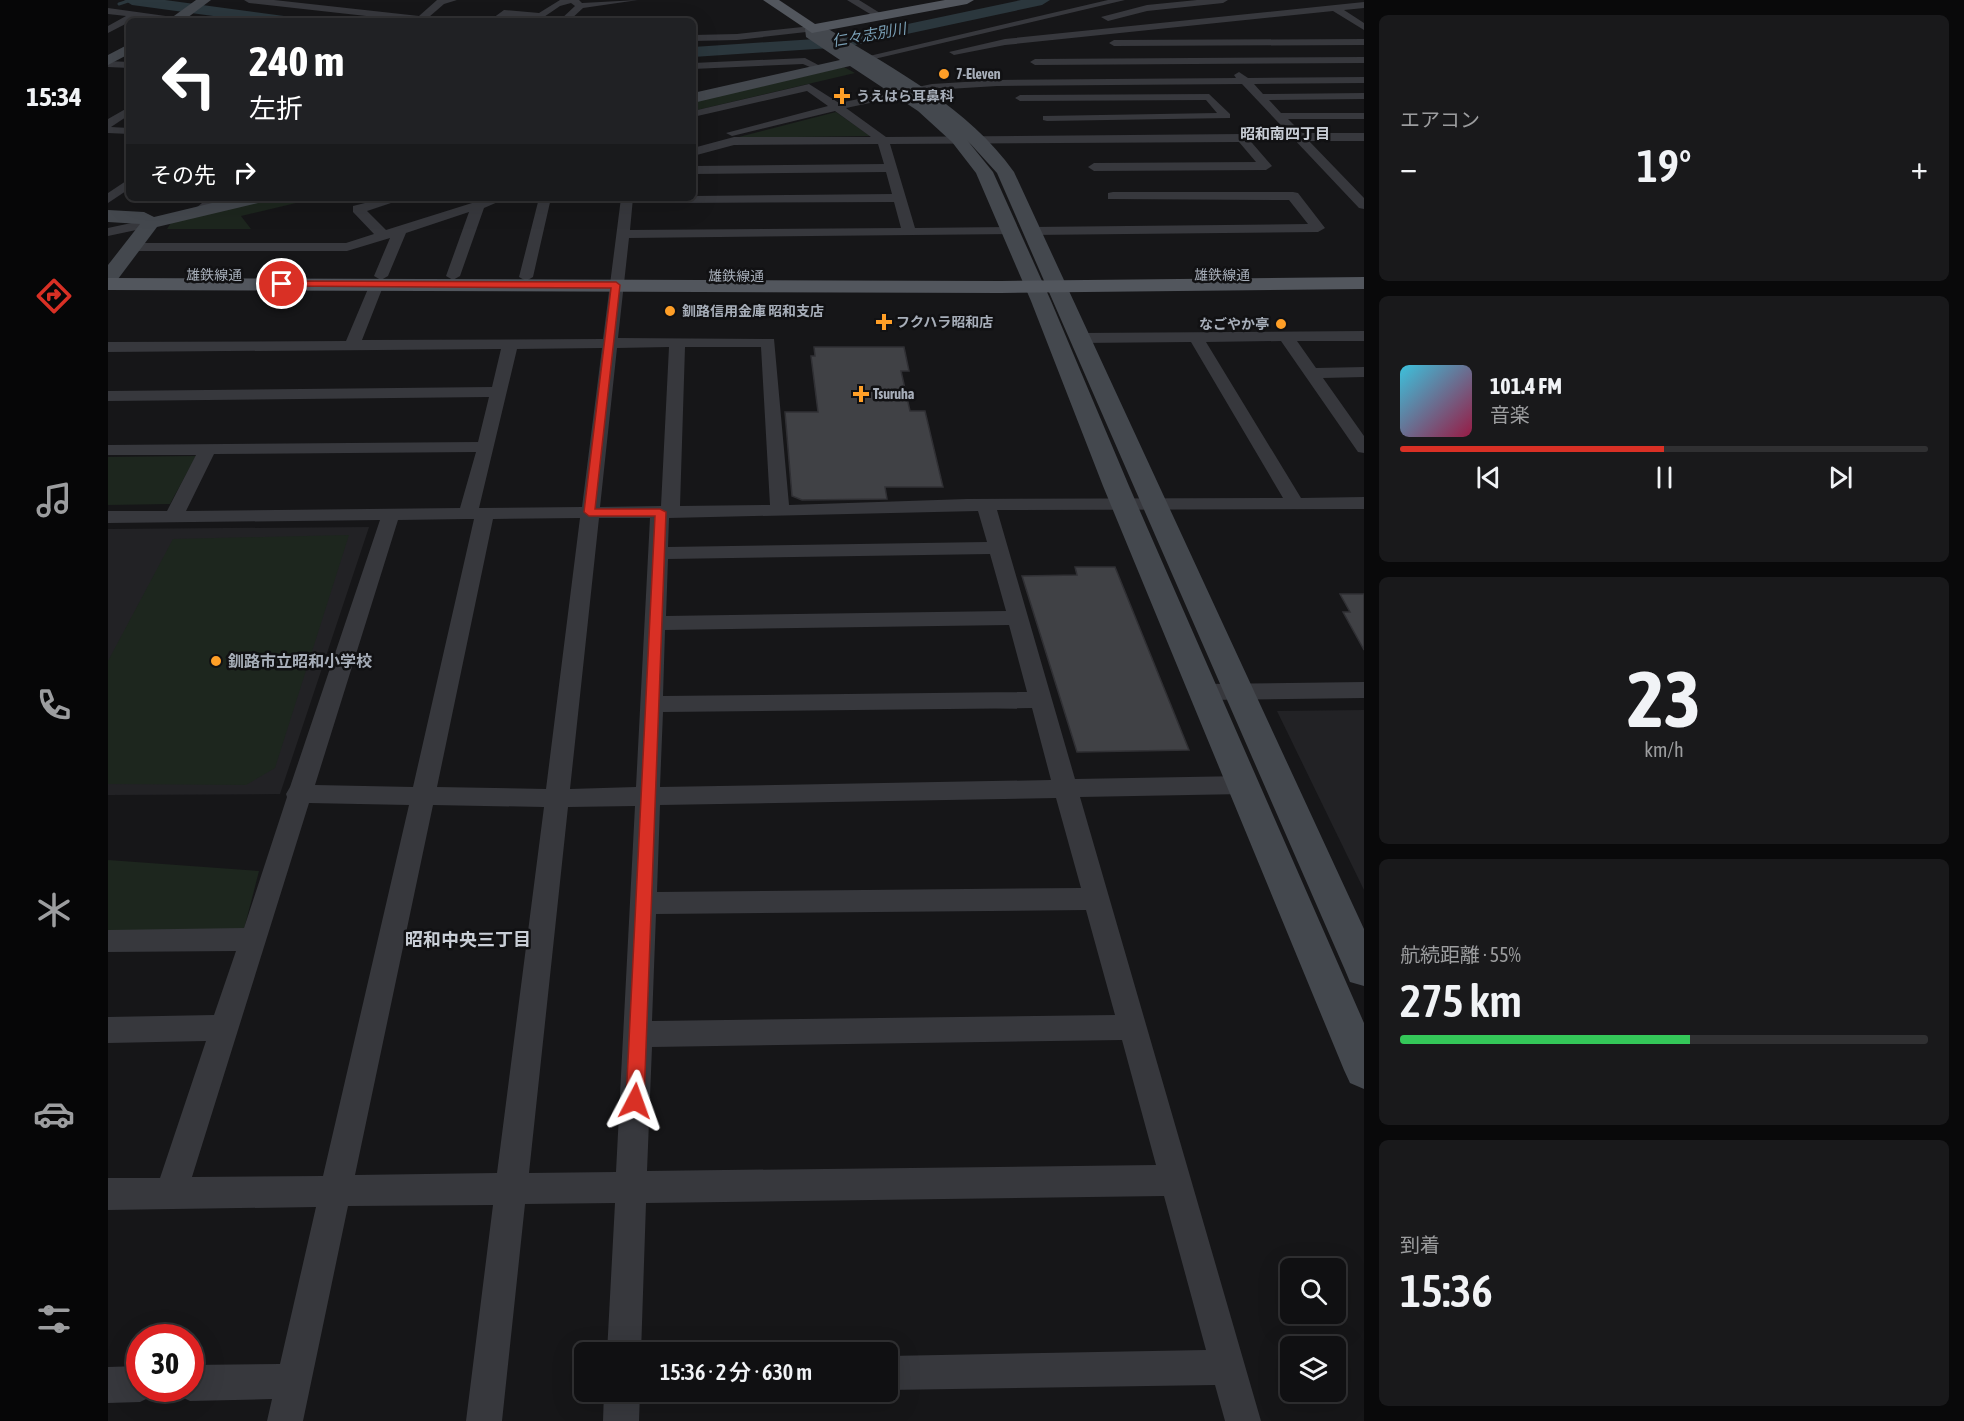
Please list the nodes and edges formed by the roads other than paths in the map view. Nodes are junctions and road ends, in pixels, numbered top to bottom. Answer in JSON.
{"nodes":[{"id":1,"x":205,"y":0,"type":"edge"},
{"id":2,"x":249,"y":0,"type":"edge"},
{"id":3,"x":364,"y":0,"type":"edge"},
{"id":4,"x":452,"y":0,"type":"edge"},
{"id":5,"x":633,"y":0,"type":"edge"},
{"id":6,"x":770,"y":0,"type":"edge"},
{"id":7,"x":852,"y":0,"type":"edge"},
{"id":8,"x":967,"y":0,"type":"edge"},
{"id":9,"x":1120,"y":0,"type":"edge"},
{"id":10,"x":1223,"y":0,"type":"edge"},
{"id":11,"x":1210,"y":1,"type":"edge"},
{"id":12,"x":287,"y":2,"type":"edge"},
{"id":13,"x":574,"y":2,"type":"edge"},
{"id":14,"x":934,"y":3,"type":"edge"},
{"id":15,"x":1337,"y":4,"type":"edge"},
{"id":16,"x":1359,"y":6,"type":"edge"},
{"id":17,"x":108,"y":11,"type":"edge"},
{"id":18,"x":349,"y":13,"type":"junction"},
{"id":19,"x":135,"y":15,"type":"junction"},
{"id":20,"x":1243,"y":17,"type":"junction"},
{"id":21,"x":130,"y":18,"type":"edge"},
{"id":22,"x":160,"y":18,"type":"edge"},
{"id":23,"x":180,"y":18,"type":"edge"},
{"id":24,"x":400,"y":18,"type":"edge"},
{"id":25,"x":423,"y":18,"type":"edge"},
{"id":26,"x":498,"y":18,"type":"edge"},
{"id":27,"x":566,"y":18,"type":"edge"},
{"id":28,"x":883,"y":18,"type":"junction"},
{"id":29,"x":126,"y":20,"type":"edge"},
{"id":30,"x":1216,"y":20,"type":"junction"},
{"id":31,"x":1187,"y":22,"type":"junction"},
{"id":32,"x":1364,"y":28,"type":"edge"},
{"id":33,"x":1125,"y":29,"type":"junction"},
{"id":34,"x":108,"y":30,"type":"edge"},
{"id":35,"x":1230,"y":30,"type":"dead end"},
{"id":36,"x":1353,"y":30,"type":"dead end"},
{"id":37,"x":816,"y":32,"type":"junction"},
{"id":38,"x":696,"y":38,"type":"edge"},
{"id":39,"x":1005,"y":42,"type":"junction"},
{"id":40,"x":1208,"y":42,"type":"junction"},
{"id":41,"x":1364,"y":42,"type":"edge"},
{"id":42,"x":1102,"y":44,"type":"dead end"},
{"id":43,"x":126,"y":50,"type":"edge"},
{"id":44,"x":1081,"y":52,"type":"dead end"},
{"id":45,"x":1027,"y":57,"type":"junction"},
{"id":46,"x":848,"y":59,"type":"junction"},
{"id":47,"x":1364,"y":60,"type":"edge"},
{"id":48,"x":1096,"y":61,"type":"junction"},
{"id":49,"x":1225,"y":61,"type":"junction"},
{"id":50,"x":108,"y":62,"type":"edge"},
{"id":51,"x":126,"y":65,"type":"edge"},
{"id":52,"x":696,"y":66,"type":"edge"},
{"id":53,"x":1364,"y":80,"type":"edge"},
{"id":54,"x":1246,"y":81,"type":"junction"},
{"id":55,"x":1063,"y":82,"type":"junction"},
{"id":56,"x":997,"y":83,"type":"junction"},
{"id":57,"x":906,"y":91,"type":"junction"},
{"id":58,"x":1364,"y":96,"type":"edge"},
{"id":59,"x":696,"y":97,"type":"edge"},
{"id":60,"x":1260,"y":97,"type":"junction"},
{"id":61,"x":1020,"y":98,"type":"junction"},
{"id":62,"x":836,"y":106,"type":"junction"},
{"id":63,"x":126,"y":112,"type":"edge"},
{"id":64,"x":696,"y":113,"type":"edge"},
{"id":65,"x":1278,"y":116,"type":"junction"},
{"id":66,"x":1364,"y":116,"type":"edge"},
{"id":67,"x":1047,"y":118,"type":"junction"},
{"id":68,"x":108,"y":124,"type":"edge"},
{"id":69,"x":108,"y":130,"type":"edge"},
{"id":70,"x":126,"y":131,"type":"edge"},
{"id":71,"x":1299,"y":137,"type":"junction"},
{"id":72,"x":1364,"y":137,"type":"edge"},
{"id":73,"x":968,"y":139,"type":"junction"},
{"id":74,"x":883,"y":140,"type":"junction"},
{"id":75,"x":696,"y":142,"type":"edge"},
{"id":76,"x":696,"y":151,"type":"edge"},
{"id":77,"x":890,"y":168,"type":"junction"},
{"id":78,"x":696,"y":170,"type":"edge"},
{"id":79,"x":1100,"y":177,"type":"junction"},
{"id":80,"x":126,"y":185,"type":"edge"},
{"id":81,"x":900,"y":198,"type":"junction"},
{"id":82,"x":108,"y":199,"type":"edge"},
{"id":83,"x":213,"y":201,"type":"edge"},
{"id":84,"x":243,"y":201,"type":"edge"},
{"id":85,"x":387,"y":201,"type":"edge"},
{"id":86,"x":492,"y":201,"type":"edge"},
{"id":87,"x":544,"y":201,"type":"edge"},
{"id":88,"x":627,"y":201,"type":"edge"},
{"id":89,"x":1363,"y":203,"type":"edge"},
{"id":90,"x":478,"y":206,"type":"junction"},
{"id":91,"x":201,"y":211,"type":"junction"},
{"id":92,"x":682,"y":213,"type":"edge"},
{"id":93,"x":108,"y":216,"type":"edge"},
{"id":94,"x":150,"y":223,"type":"junction"},
{"id":95,"x":400,"y":230,"type":"junction"},
{"id":96,"x":1131,"y":230,"type":"junction"},
{"id":97,"x":909,"y":231,"type":"junction"},
{"id":98,"x":1021,"y":231,"type":"junction"},
{"id":99,"x":108,"y":232,"type":"edge"},
{"id":100,"x":623,"y":234,"type":"junction"},
{"id":101,"x":383,"y":235,"type":"junction"},
{"id":102,"x":133,"y":247,"type":"junction"},
{"id":103,"x":1364,"y":275,"type":"edge"},
{"id":104,"x":453,"y":276,"type":"junction"},
{"id":105,"x":526,"y":277,"type":"junction"},
{"id":106,"x":109,"y":278,"type":"edge"},
{"id":107,"x":379,"y":280,"type":"junction"},
{"id":108,"x":616,"y":280,"type":"junction"},
{"id":109,"x":1043,"y":281,"type":"junction"},
{"id":110,"x":1364,"y":283,"type":"edge"},
{"id":111,"x":1364,"y":336,"type":"edge"},
{"id":112,"x":1079,"y":338,"type":"junction"},
{"id":113,"x":1196,"y":338,"type":"junction"},
{"id":114,"x":1287,"y":338,"type":"junction"},
{"id":115,"x":610,"y":343,"type":"junction"},
{"id":116,"x":677,"y":343,"type":"junction"},
{"id":117,"x":510,"y":344,"type":"junction"},
{"id":118,"x":352,"y":345,"type":"junction"},
{"id":119,"x":115,"y":347,"type":"edge"},
{"id":120,"x":108,"y":366,"type":"edge"},
{"id":121,"x":1364,"y":372,"type":"edge"},
{"id":122,"x":1311,"y":373,"type":"junction"},
{"id":123,"x":499,"y":392,"type":"junction"},
{"id":124,"x":108,"y":396,"type":"edge"},
{"id":125,"x":486,"y":447,"type":"junction"},
{"id":126,"x":1364,"y":448,"type":"edge"},
{"id":127,"x":208,"y":449,"type":"junction"},
{"id":128,"x":108,"y":450,"type":"edge"},
{"id":129,"x":1295,"y":503,"type":"junction"},
{"id":130,"x":1364,"y":503,"type":"edge"},
{"id":131,"x":986,"y":505,"type":"junction"},
{"id":132,"x":1156,"y":505,"type":"junction"},
{"id":133,"x":1125,"y":506,"type":"junction"},
{"id":134,"x":780,"y":511,"type":"junction"},
{"id":135,"x":589,"y":512,"type":"junction"},
{"id":136,"x":665,"y":512,"type":"junction"},
{"id":137,"x":390,"y":514,"type":"junction"},
{"id":138,"x":477,"y":514,"type":"junction"},
{"id":139,"x":108,"y":517,"type":"edge"},
{"id":140,"x":173,"y":517,"type":"junction"},
{"id":141,"x":998,"y":548,"type":"junction"},
{"id":142,"x":660,"y":553,"type":"junction"},
{"id":143,"x":1017,"y":618,"type":"junction"},
{"id":144,"x":658,"y":623,"type":"junction"},
{"id":145,"x":1364,"y":690,"type":"edge"},
{"id":146,"x":1203,"y":692,"type":"junction"},
{"id":147,"x":1239,"y":692,"type":"junction"},
{"id":148,"x":1040,"y":700,"type":"junction"},
{"id":149,"x":653,"y":704,"type":"junction"},
{"id":150,"x":1244,"y":785,"type":"junction"},
{"id":151,"x":1067,"y":790,"type":"junction"},
{"id":152,"x":298,"y":794,"type":"junction"},
{"id":153,"x":425,"y":796,"type":"junction"},
{"id":154,"x":649,"y":796,"type":"junction"},
{"id":155,"x":558,"y":798,"type":"junction"},
{"id":156,"x":1097,"y":898,"type":"junction"},
{"id":157,"x":644,"y":903,"type":"junction"},
{"id":158,"x":254,"y":939,"type":"junction"},
{"id":159,"x":108,"y":941,"type":"edge"},
{"id":160,"x":1364,"y":970,"type":"edge"},
{"id":161,"x":1132,"y":1027,"type":"junction"},
{"id":162,"x":225,"y":1028,"type":"junction"},
{"id":163,"x":108,"y":1030,"type":"edge"},
{"id":164,"x":639,"y":1034,"type":"junction"},
{"id":165,"x":1364,"y":1070,"type":"edge"},
{"id":166,"x":1176,"y":1180,"type":"junction"},
{"id":167,"x":512,"y":1188,"type":"junction"},
{"id":168,"x":629,"y":1189,"type":"junction"},
{"id":169,"x":336,"y":1190,"type":"junction"},
{"id":170,"x":171,"y":1193,"type":"junction"},
{"id":171,"x":108,"y":1194,"type":"edge"},
{"id":172,"x":624,"y":1342,"type":"edge"},
{"id":173,"x":1229,"y":1367,"type":"junction"},
{"id":174,"x":898,"y":1373,"type":"edge"},
{"id":175,"x":294,"y":1381,"type":"junction"},
{"id":176,"x":204,"y":1383,"type":"edge"},
{"id":177,"x":108,"y":1384,"type":"edge"},
{"id":178,"x":126,"y":1384,"type":"edge"},
{"id":179,"x":622,"y":1402,"type":"edge"},
{"id":180,"x":285,"y":1421,"type":"edge"},
{"id":181,"x":484,"y":1421,"type":"edge"},
{"id":182,"x":621,"y":1421,"type":"edge"},
{"id":183,"x":1244,"y":1421,"type":"edge"}],
"edges":[{"from":1,"to":23,"type":"street"},
{"from":2,"to":12,"type":"street"},
{"from":3,"to":18,"type":"street"},
{"from":4,"to":25,"type":"street"},
{"from":5,"to":13,"type":"street"},
{"from":6,"to":37,"type":"main road"},
{"from":7,"to":28,"type":"street"},
{"from":8,"to":14,"type":"main road"},
{"from":9,"to":46,"type":"street"},
{"from":10,"to":11,"type":"street"},
{"from":11,"to":20,"type":"street"},
{"from":11,"to":33,"type":"street"},
{"from":12,"to":18,"type":"street"},
{"from":13,"to":26,"type":"street"},
{"from":13,"to":27,"type":"street"},
{"from":14,"to":28,"type":"main road"},
{"from":15,"to":16,"type":"street"},
{"from":15,"to":20,"type":"street"},
{"from":15,"to":32,"type":"street"},
{"from":17,"to":19,"type":"street"},
{"from":18,"to":24,"type":"street"},
{"from":19,"to":21,"type":"street"},
{"from":19,"to":22,"type":"street"},
{"from":20,"to":30,"type":"street"},
{"from":28,"to":37,"type":"main road"},
{"from":29,"to":34,"type":"street"},
{"from":30,"to":31,"type":"street"},
{"from":30,"to":35,"type":"street"},
{"from":31,"to":33,"type":"street"},
{"from":31,"to":40,"type":"street"},
{"from":32,"to":36,"type":"street"},
{"from":33,"to":39,"type":"street"},
{"from":37,"to":38,"type":"street"},
{"from":37,"to":46,"type":"street"},
{"from":39,"to":45,"type":"street"},
{"from":39,"to":56,"type":"street"},
{"from":40,"to":41,"type":"street"},
{"from":40,"to":42,"type":"street"},
{"from":40,"to":49,"type":"street"},
{"from":43,"to":50,"type":"street"},
{"from":44,"to":48,"type":"street"},
{"from":45,"to":48,"type":"street"},
{"from":45,"to":55,"type":"street"},
{"from":46,"to":52,"type":"street"},
{"from":46,"to":57,"type":"street"},
{"from":46,"to":59,"type":"street"},
{"from":47,"to":49,"type":"street"},
{"from":48,"to":49,"type":"street"},
{"from":49,"to":54,"type":"street"},
{"from":50,"to":51,"type":"street"},
{"from":53,"to":54,"type":"street"},
{"from":54,"to":55,"type":"street"},
{"from":54,"to":60,"type":"street"},
{"from":55,"to":56,"type":"street"},
{"from":56,"to":57,"type":"street"},
{"from":56,"to":61,"type":"street"},
{"from":57,"to":62,"type":"street"},
{"from":57,"to":73,"type":"street"},
{"from":58,"to":60,"type":"street"},
{"from":60,"to":65,"type":"street"},
{"from":61,"to":67,"type":"street"},
{"from":61,"to":67,"type":"street"},
{"from":62,"to":64,"type":"street"},
{"from":62,"to":74,"type":"street"},
{"from":62,"to":75,"type":"street"},
{"from":63,"to":68,"type":"street"},
{"from":65,"to":66,"type":"street"},
{"from":65,"to":71,"type":"street"},
{"from":67,"to":79,"type":"street"},
{"from":69,"to":70,"type":"street"},
{"from":71,"to":72,"type":"street"},
{"from":71,"to":89,"type":"street"},
{"from":73,"to":74,"type":"street"},
{"from":73,"to":79,"type":"street"},
{"from":73,"to":98,"type":"street"},
{"from":74,"to":76,"type":"street"},
{"from":74,"to":77,"type":"street"},
{"from":77,"to":78,"type":"street"},
{"from":77,"to":81,"type":"street"},
{"from":79,"to":79,"type":"street"},
{"from":79,"to":96,"type":"street"},
{"from":79,"to":96,"type":"street"},
{"from":80,"to":82,"type":"street"},
{"from":81,"to":92,"type":"street"},
{"from":81,"to":97,"type":"street"},
{"from":83,"to":91,"type":"street"},
{"from":84,"to":91,"type":"street"},
{"from":85,"to":101,"type":"street"},
{"from":86,"to":90,"type":"street"},
{"from":87,"to":105,"type":"street"},
{"from":88,"to":100,"type":"street"},
{"from":90,"to":95,"type":"street"},
{"from":90,"to":104,"type":"street"},
{"from":91,"to":94,"type":"street"},
{"from":92,"to":97,"type":"street"},
{"from":92,"to":100,"type":"street"},
{"from":93,"to":94,"type":"street"},
{"from":94,"to":99,"type":"street"},
{"from":94,"to":102,"type":"street"},
{"from":95,"to":101,"type":"street"},
{"from":95,"to":107,"type":"street"},
{"from":96,"to":98,"type":"street"},
{"from":97,"to":98,"type":"street"},
{"from":98,"to":109,"type":"street"},
{"from":100,"to":108,"type":"street"},
{"from":101,"to":102,"type":"street"},
{"from":102,"to":106,"type":"street"},
{"from":103,"to":109,"type":"main road","name":"雄鉄線通"},
{"from":104,"to":105,"type":"main road","name":"雄鉄線通"},
{"from":104,"to":107,"type":"main road","name":"雄鉄線通"},
{"from":105,"to":108,"type":"main road","name":"雄鉄線通"},
{"from":106,"to":107,"type":"main road"},
{"from":107,"to":108,"type":"main road","name":"雄鉄線通"},
{"from":107,"to":118,"type":"street"},
{"from":108,"to":109,"type":"main road","name":"雄鉄線通"},
{"from":108,"to":115,"type":"street"},
{"from":109,"to":110,"type":"main road","name":"雄鉄線通"},
{"from":109,"to":112,"type":"street"},
{"from":109,"to":133,"type":"street"},
{"from":111,"to":114,"type":"street"},
{"from":112,"to":113,"type":"street"},
{"from":112,"to":132,"type":"street"},
{"from":113,"to":114,"type":"street"},
{"from":113,"to":129,"type":"street"},
{"from":114,"to":122,"type":"street"},
{"from":115,"to":116,"type":"street"},
{"from":115,"to":117,"type":"street"},
{"from":115,"to":135,"type":"street"},
{"from":116,"to":134,"type":"street"},
{"from":116,"to":136,"type":"street"},
{"from":117,"to":118,"type":"street"},
{"from":117,"to":123,"type":"street"},
{"from":118,"to":119,"type":"street"},
{"from":119,"to":120,"type":"street"},
{"from":121,"to":122,"type":"street"},
{"from":122,"to":126,"type":"street"},
{"from":123,"to":124,"type":"street"},
{"from":123,"to":125,"type":"street"},
{"from":125,"to":127,"type":"street"},
{"from":125,"to":138,"type":"street"},
{"from":127,"to":128,"type":"street"},
{"from":127,"to":140,"type":"street"},
{"from":129,"to":130,"type":"street"},
{"from":129,"to":132,"type":"street"},
{"from":131,"to":133,"type":"street"},
{"from":131,"to":134,"type":"street"},
{"from":131,"to":141,"type":"street"},
{"from":132,"to":133,"type":"street"},
{"from":132,"to":147,"type":"street"},
{"from":133,"to":146,"type":"street"},
{"from":134,"to":136,"type":"street"},
{"from":135,"to":136,"type":"street"},
{"from":135,"to":138,"type":"street"},
{"from":135,"to":155,"type":"street"},
{"from":136,"to":142,"type":"street"},
{"from":137,"to":138,"type":"street"},
{"from":137,"to":140,"type":"street"},
{"from":137,"to":152,"type":"street"},
{"from":138,"to":153,"type":"street"},
{"from":139,"to":140,"type":"street"},
{"from":141,"to":142,"type":"street"},
{"from":141,"to":143,"type":"street"},
{"from":142,"to":144,"type":"street"},
{"from":143,"to":144,"type":"street"},
{"from":143,"to":148,"type":"street"},
{"from":144,"to":149,"type":"street"},
{"from":145,"to":147,"type":"street"},
{"from":146,"to":147,"type":"street"},
{"from":146,"to":150,"type":"street"},
{"from":147,"to":160,"type":"street"},
{"from":148,"to":149,"type":"street"},
{"from":148,"to":151,"type":"street"},
{"from":149,"to":154,"type":"street"},
{"from":150,"to":151,"type":"street"},
{"from":150,"to":165,"type":"street"},
{"from":151,"to":154,"type":"street"},
{"from":151,"to":156,"type":"street"},
{"from":152,"to":153,"type":"street"},
{"from":152,"to":158,"type":"street"},
{"from":153,"to":155,"type":"street"},
{"from":153,"to":169,"type":"street"},
{"from":154,"to":155,"type":"street"},
{"from":154,"to":157,"type":"street"},
{"from":155,"to":167,"type":"street"},
{"from":156,"to":157,"type":"street"},
{"from":156,"to":161,"type":"street"},
{"from":157,"to":164,"type":"street"},
{"from":158,"to":159,"type":"street"},
{"from":158,"to":162,"type":"street"},
{"from":161,"to":164,"type":"street"},
{"from":161,"to":166,"type":"street"},
{"from":162,"to":163,"type":"street"},
{"from":162,"to":170,"type":"street"},
{"from":164,"to":168,"type":"street"},
{"from":166,"to":168,"type":"street"},
{"from":166,"to":173,"type":"street"},
{"from":167,"to":168,"type":"street"},
{"from":167,"to":169,"type":"street"},
{"from":167,"to":181,"type":"street"},
{"from":168,"to":172,"type":"street"},
{"from":169,"to":170,"type":"street"},
{"from":169,"to":175,"type":"street"},
{"from":170,"to":171,"type":"street"},
{"from":173,"to":174,"type":"street"},
{"from":173,"to":183,"type":"street"},
{"from":175,"to":176,"type":"street"},
{"from":175,"to":180,"type":"street"},
{"from":177,"to":178,"type":"street"},
{"from":179,"to":182,"type":"street"}]}
